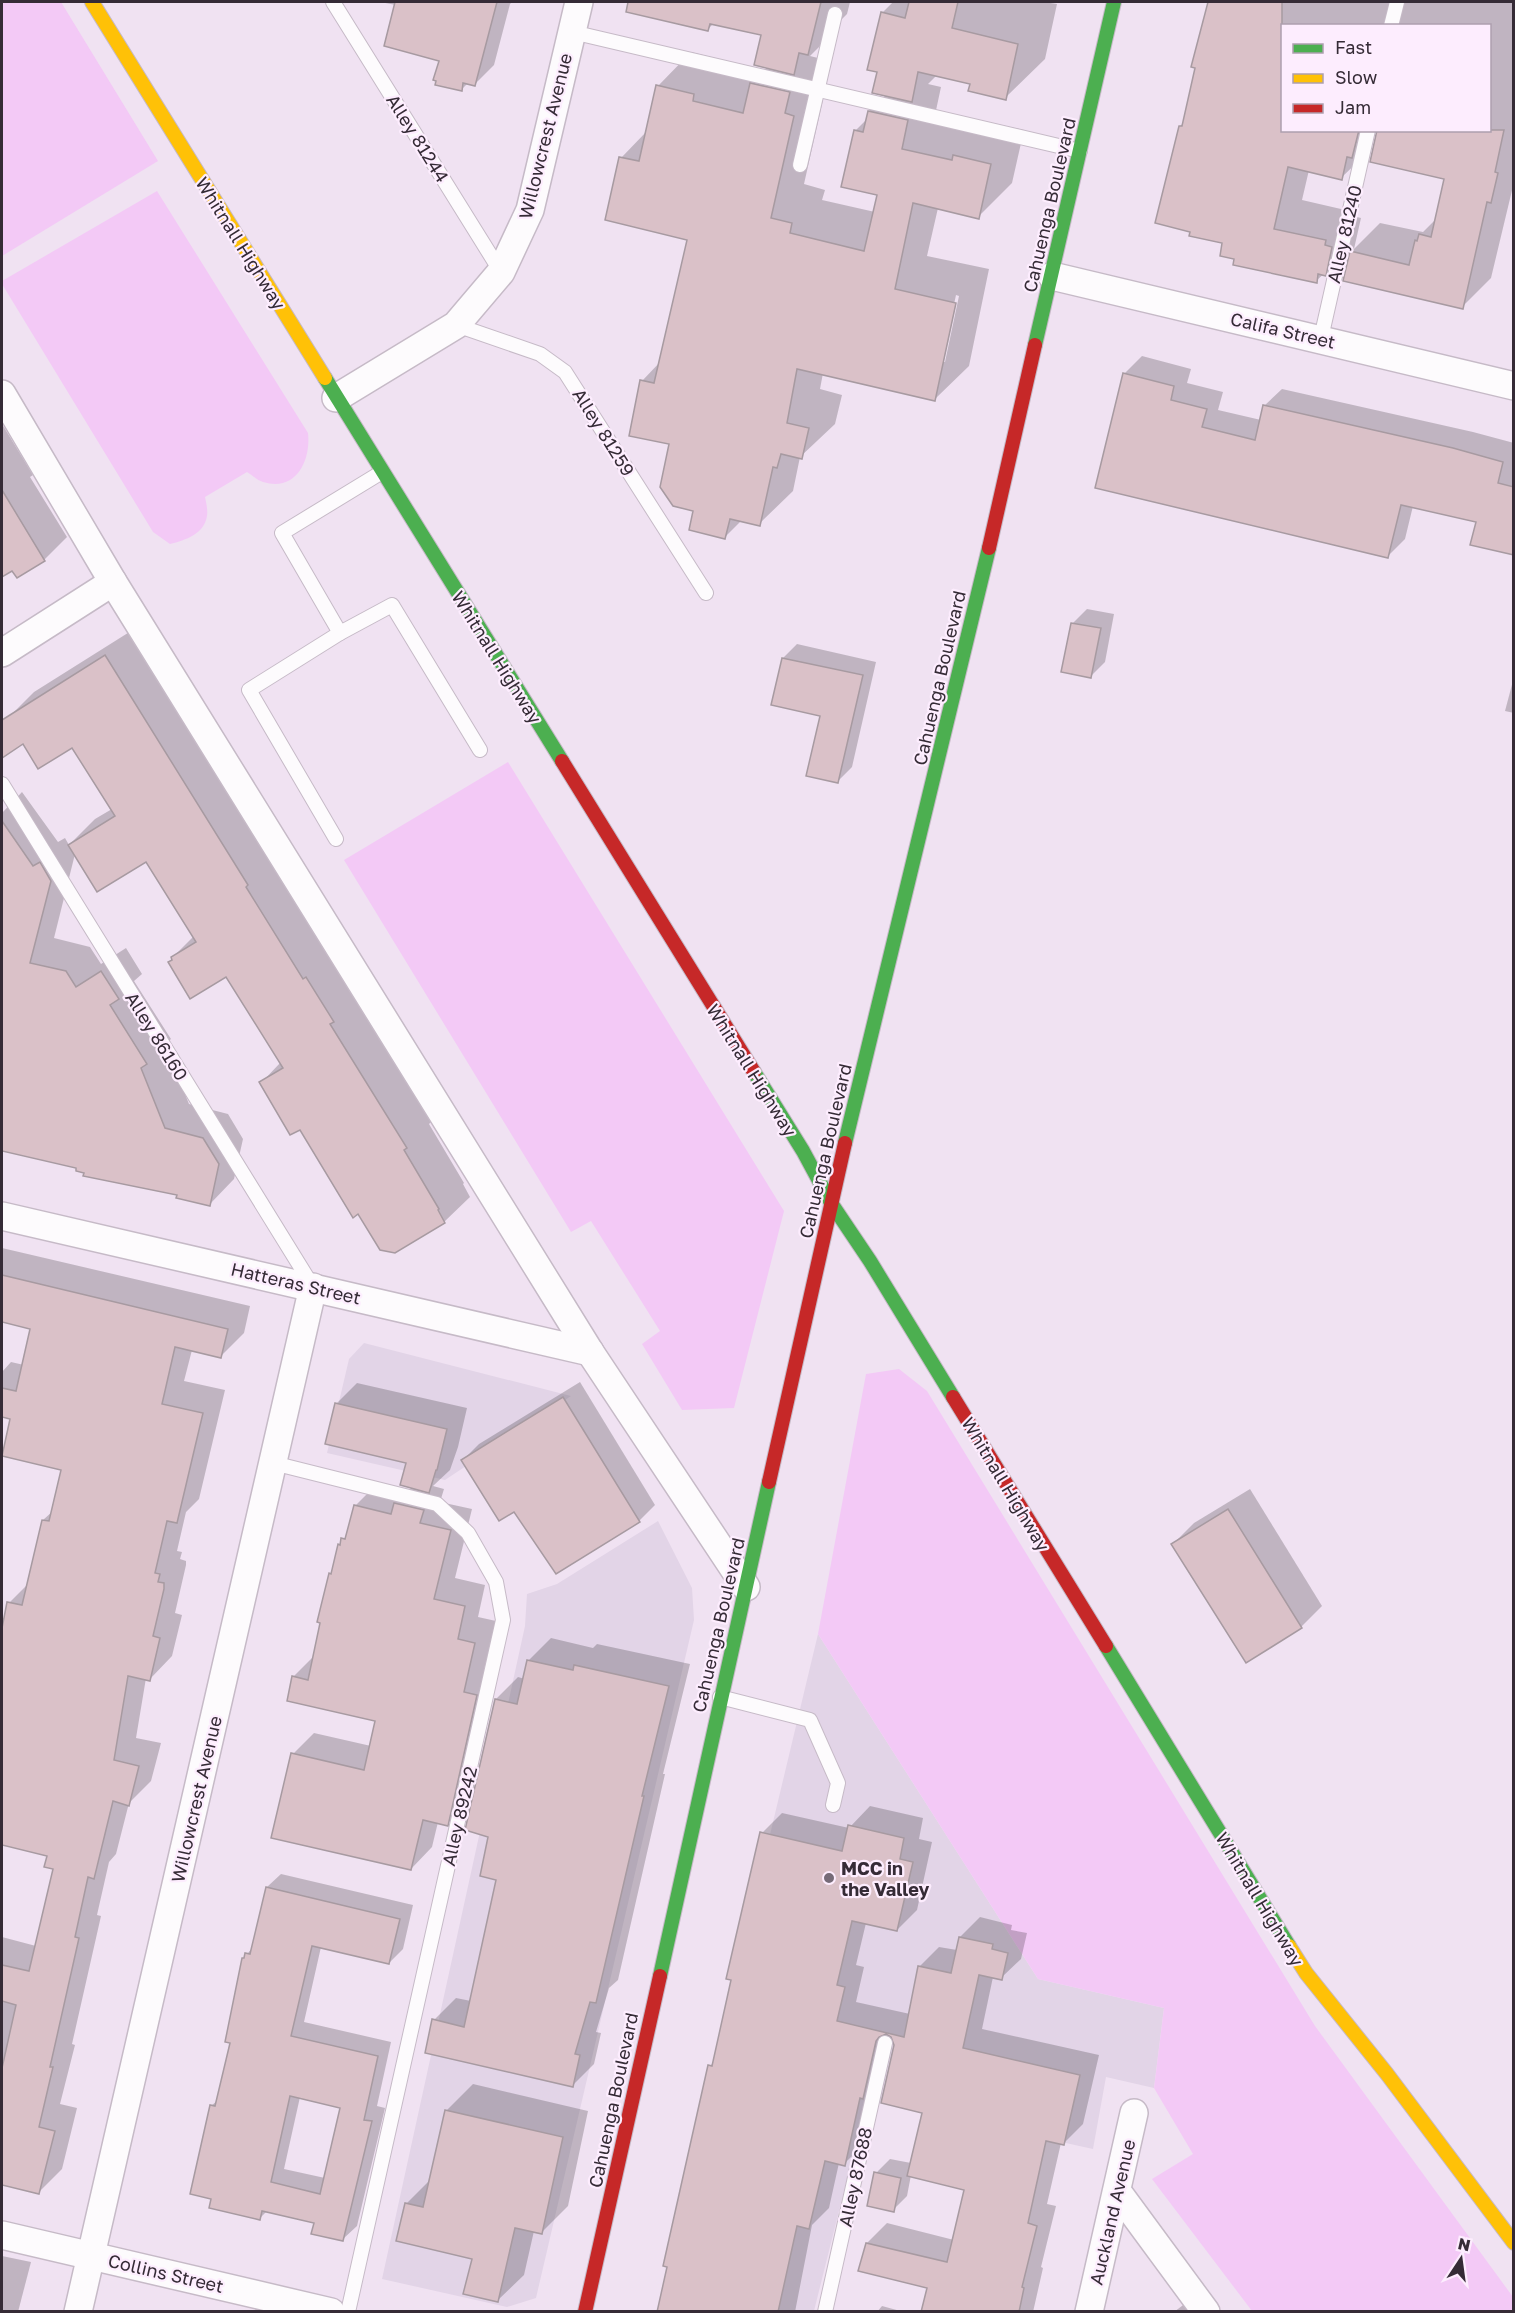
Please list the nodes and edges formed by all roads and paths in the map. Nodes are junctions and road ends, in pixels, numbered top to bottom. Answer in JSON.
{"nodes":[{"id":1,"x":92,"y":2,"type":"edge"},
{"id":2,"x":335,"y":2,"type":"edge"},
{"id":3,"x":579,"y":2,"type":"edge"},
{"id":4,"x":1114,"y":2,"type":"edge"},
{"id":5,"x":1397,"y":2,"type":"edge"},
{"id":6,"x":835,"y":14,"type":"dead end"},
{"id":7,"x":1392,"y":24,"type":"edge"},
{"id":8,"x":572,"y":32,"type":"junction"},
{"id":9,"x":817,"y":89,"type":"junction"},
{"id":10,"x":1368,"y":132,"type":"edge"},
{"id":11,"x":1080,"y":151,"type":"junction"},
{"id":12,"x":800,"y":165,"type":"dead end"},
{"id":13,"x":501,"y":272,"type":"junction"},
{"id":14,"x":1052,"y":276,"type":"junction"},
{"id":15,"x":456,"y":325,"type":"junction"},
{"id":16,"x":1321,"y":339,"type":"junction"},
{"id":17,"x":1514,"y":386,"type":"edge"},
{"id":18,"x":2,"y":394,"type":"edge"},
{"id":19,"x":336,"y":398,"type":"junction"},
{"id":20,"x":382,"y":472,"type":"junction"},
{"id":21,"x":113,"y":582,"type":"junction"},
{"id":22,"x":706,"y":593,"type":"dead end"},
{"id":23,"x":340,"y":633,"type":"junction"},
{"id":24,"x":2,"y":654,"type":"edge"},
{"id":25,"x":480,"y":750,"type":"dead end"},
{"id":26,"x":2,"y":784,"type":"edge"},
{"id":27,"x":336,"y":839,"type":"dead end"},
{"id":28,"x":831,"y":1203,"type":"junction"},
{"id":29,"x":2,"y":1216,"type":"edge"},
{"id":30,"x":313,"y":1287,"type":"junction"},
{"id":31,"x":590,"y":1352,"type":"junction"},
{"id":32,"x":273,"y":1463,"type":"junction"},
{"id":33,"x":746,"y":1587,"type":"junction"},
{"id":34,"x":720,"y":1698,"type":"junction"},
{"id":35,"x":833,"y":1805,"type":"dead end"},
{"id":36,"x":885,"y":2043,"type":"dead end"},
{"id":37,"x":1134,"y":2113,"type":"dead end"},
{"id":38,"x":1117,"y":2191,"type":"junction"},
{"id":39,"x":2,"y":2235,"type":"edge"},
{"id":40,"x":1514,"y":2243,"type":"edge"},
{"id":41,"x":91,"y":2256,"type":"junction"},
{"id":42,"x":78,"y":2312,"type":"edge"},
{"id":43,"x":331,"y":2312,"type":"edge"},
{"id":44,"x":348,"y":2312,"type":"edge"},
{"id":45,"x":585,"y":2312,"type":"edge"},
{"id":46,"x":825,"y":2312,"type":"edge"},
{"id":47,"x":1089,"y":2312,"type":"edge"},
{"id":48,"x":1206,"y":2312,"type":"edge"}],
"edges":[{"from":1,"to":19,"type":"street","name":"Whitnall Highway"},
{"from":2,"to":13,"type":"lane","name":"Alley 81244"},
{"from":3,"to":8,"type":"street","name":"Willowcrest Avenue"},
{"from":4,"to":11,"type":"street","name":"Cahuenga Boulevard"},
{"from":5,"to":7,"type":"lane"},
{"from":6,"to":9,"type":"lane"},
{"from":8,"to":9,"type":"lane"},
{"from":8,"to":13,"type":"street","name":"Willowcrest Avenue"},
{"from":9,"to":11,"type":"lane"},
{"from":9,"to":12,"type":"lane"},
{"from":10,"to":16,"type":"lane","name":"Alley 81240"},
{"from":11,"to":14,"type":"street","name":"Cahuenga Boulevard"},
{"from":13,"to":15,"type":"street","name":"Willowcrest Avenue"},
{"from":14,"to":16,"type":"street","name":"Califa Street"},
{"from":14,"to":28,"type":"street","name":"Cahuenga Boulevard"},
{"from":15,"to":19,"type":"street","name":"Willowcrest Avenue"},
{"from":15,"to":22,"type":"lane","name":"Alley 81259"},
{"from":16,"to":17,"type":"street","name":"Califa Street"},
{"from":18,"to":21,"type":"street"},
{"from":19,"to":20,"type":"street","name":"Whitnall Highway"},
{"from":20,"to":23,"type":"lane"},
{"from":20,"to":28,"type":"street","name":"Whitnall Highway"},
{"from":21,"to":24,"type":"street"},
{"from":21,"to":31,"type":"street"},
{"from":23,"to":25,"type":"lane"},
{"from":23,"to":27,"type":"lane"},
{"from":26,"to":30,"type":"lane","name":"Alley 86160"},
{"from":28,"to":33,"type":"street","name":"Cahuenga Boulevard"},
{"from":28,"to":40,"type":"street","name":"Whitnall Highway"},
{"from":29,"to":30,"type":"street","name":"Hatteras Street"},
{"from":30,"to":31,"type":"street","name":"Hatteras Street"},
{"from":30,"to":32,"type":"street","name":"Willowcrest Avenue"},
{"from":31,"to":33,"type":"street"},
{"from":32,"to":41,"type":"street","name":"Willowcrest Avenue"},
{"from":32,"to":44,"type":"lane","name":"Alley 89242"},
{"from":33,"to":34,"type":"street","name":"Cahuenga Boulevard"},
{"from":34,"to":35,"type":"lane"},
{"from":34,"to":45,"type":"street","name":"Cahuenga Boulevard"},
{"from":36,"to":46,"type":"lane","name":"Alley 87688"},
{"from":37,"to":38,"type":"street","name":"Auckland Avenue"},
{"from":38,"to":47,"type":"street","name":"Auckland Avenue"},
{"from":38,"to":48,"type":"street"},
{"from":39,"to":41,"type":"street","name":"Collins Street"},
{"from":41,"to":42,"type":"street","name":"Willowcrest Avenue"},
{"from":41,"to":43,"type":"street","name":"Collins Street"}]}
